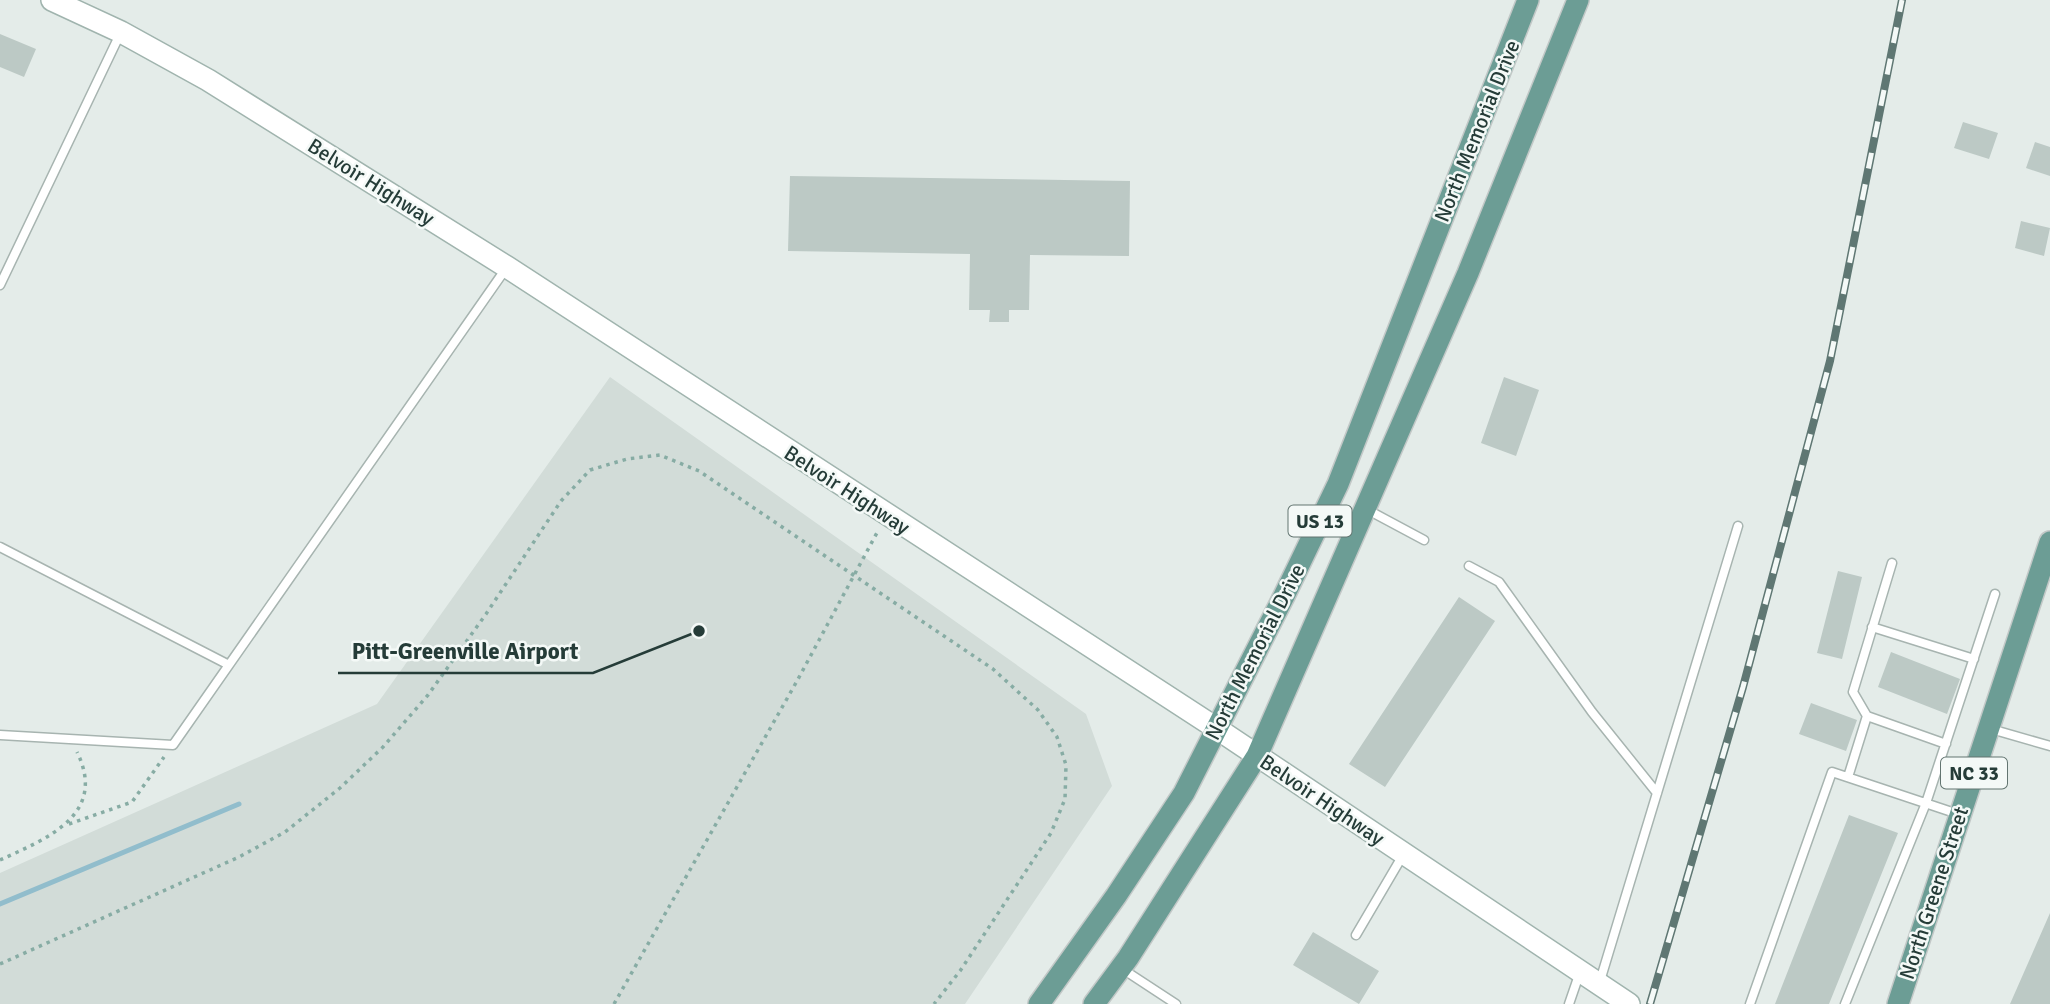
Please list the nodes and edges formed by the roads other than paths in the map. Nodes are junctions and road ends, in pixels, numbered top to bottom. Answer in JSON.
{"nodes":[{"id":1,"x":52,"y":0,"type":"edge"},
{"id":2,"x":1528,"y":0,"type":"edge"},
{"id":3,"x":1577,"y":0,"type":"edge"},
{"id":4,"x":121,"y":32,"type":"junction"},
{"id":5,"x":507,"y":267,"type":"junction"},
{"id":6,"x":0,"y":285,"type":"edge"},
{"id":7,"x":1366,"y":509,"type":"junction"},
{"id":8,"x":1738,"y":526,"type":"dead end"},
{"id":9,"x":1424,"y":540,"type":"dead end"},
{"id":10,"x":2050,"y":542,"type":"edge"},
{"id":11,"x":0,"y":547,"type":"edge"},
{"id":12,"x":1892,"y":563,"type":"dead end"},
{"id":13,"x":1469,"y":566,"type":"dead end"},
{"id":14,"x":1995,"y":594,"type":"dead end"},
{"id":15,"x":1872,"y":627,"type":"junction"},
{"id":16,"x":1974,"y":659,"type":"junction"},
{"id":17,"x":229,"y":665,"type":"junction"},
{"id":18,"x":1867,"y":716,"type":"junction"},
{"id":19,"x":1216,"y":729,"type":"junction"},
{"id":20,"x":1989,"y":729,"type":"junction"},
{"id":21,"x":0,"y":735,"type":"edge"},
{"id":22,"x":1945,"y":744,"type":"junction"},
{"id":23,"x":2050,"y":746,"type":"edge"},
{"id":24,"x":1257,"y":757,"type":"junction"},
{"id":25,"x":1848,"y":778,"type":"junction"},
{"id":26,"x":1657,"y":793,"type":"junction"},
{"id":27,"x":1926,"y":803,"type":"junction"},
{"id":28,"x":1960,"y":814,"type":"junction"},
{"id":29,"x":1403,"y":855,"type":"junction"},
{"id":30,"x":1356,"y":935,"type":"dead end"},
{"id":31,"x":1121,"y":968,"type":"junction"},
{"id":32,"x":1580,"y":972,"type":"junction"},
{"id":33,"x":1599,"y":984,"type":"junction"},
{"id":34,"x":1039,"y":1004,"type":"edge"},
{"id":35,"x":1094,"y":1004,"type":"edge"},
{"id":36,"x":1176,"y":1004,"type":"edge"},
{"id":37,"x":1569,"y":1004,"type":"edge"},
{"id":38,"x":1629,"y":1004,"type":"edge"},
{"id":39,"x":1750,"y":1004,"type":"edge"},
{"id":40,"x":1845,"y":1004,"type":"edge"},
{"id":41,"x":1898,"y":1004,"type":"edge"}],
"edges":[{"from":1,"to":4,"type":"street","name":"Belvoir Highway"},
{"from":2,"to":19,"type":"main road","name":"North Memorial Drive","number":"US 13"},
{"from":3,"to":7,"type":"main road","name":"North Memorial Drive","number":"US 13"},
{"from":4,"to":5,"type":"street","name":"Belvoir Highway"},
{"from":4,"to":6,"type":"lane"},
{"from":5,"to":17,"type":"lane"},
{"from":5,"to":19,"type":"street","name":"Belvoir Highway"},
{"from":7,"to":9,"type":"lane"},
{"from":7,"to":24,"type":"main road","name":"North Memorial Drive","number":"US 13"},
{"from":8,"to":26,"type":"lane"},
{"from":10,"to":20,"type":"main road","name":"North Greene Street","number":"NC 33"},
{"from":11,"to":17,"type":"lane"},
{"from":12,"to":15,"type":"lane"},
{"from":13,"to":26,"type":"lane"},
{"from":14,"to":16,"type":"lane"},
{"from":15,"to":16,"type":"lane"},
{"from":15,"to":18,"type":"lane"},
{"from":16,"to":22,"type":"lane"},
{"from":17,"to":21,"type":"lane"},
{"from":18,"to":22,"type":"lane"},
{"from":18,"to":25,"type":"lane"},
{"from":19,"to":24,"type":"street","name":"Belvoir Highway"},
{"from":19,"to":34,"type":"main road","name":"North Memorial Drive","number":"US 13"},
{"from":20,"to":23,"type":"lane"},
{"from":20,"to":28,"type":"main road","name":"North Greene Street","number":"NC 33"},
{"from":22,"to":27,"type":"lane"},
{"from":24,"to":29,"type":"street","name":"Belvoir Highway"},
{"from":24,"to":31,"type":"main road","name":"North Memorial Drive","number":"US 13"},
{"from":25,"to":27,"type":"lane"},
{"from":25,"to":39,"type":"lane"},
{"from":26,"to":33,"type":"lane"},
{"from":27,"to":28,"type":"lane"},
{"from":27,"to":40,"type":"lane"},
{"from":28,"to":41,"type":"main road","name":"North Greene Street","number":"NC 33"},
{"from":29,"to":30,"type":"lane"},
{"from":29,"to":32,"type":"street","name":"Belvoir Highway"},
{"from":31,"to":35,"type":"main road","name":"North Memorial Drive","number":"US 13"},
{"from":31,"to":36,"type":"lane"},
{"from":32,"to":33,"type":"street","name":"Belvoir Highway"},
{"from":32,"to":37,"type":"lane"},
{"from":33,"to":38,"type":"street","name":"Belvoir Highway"}]}
